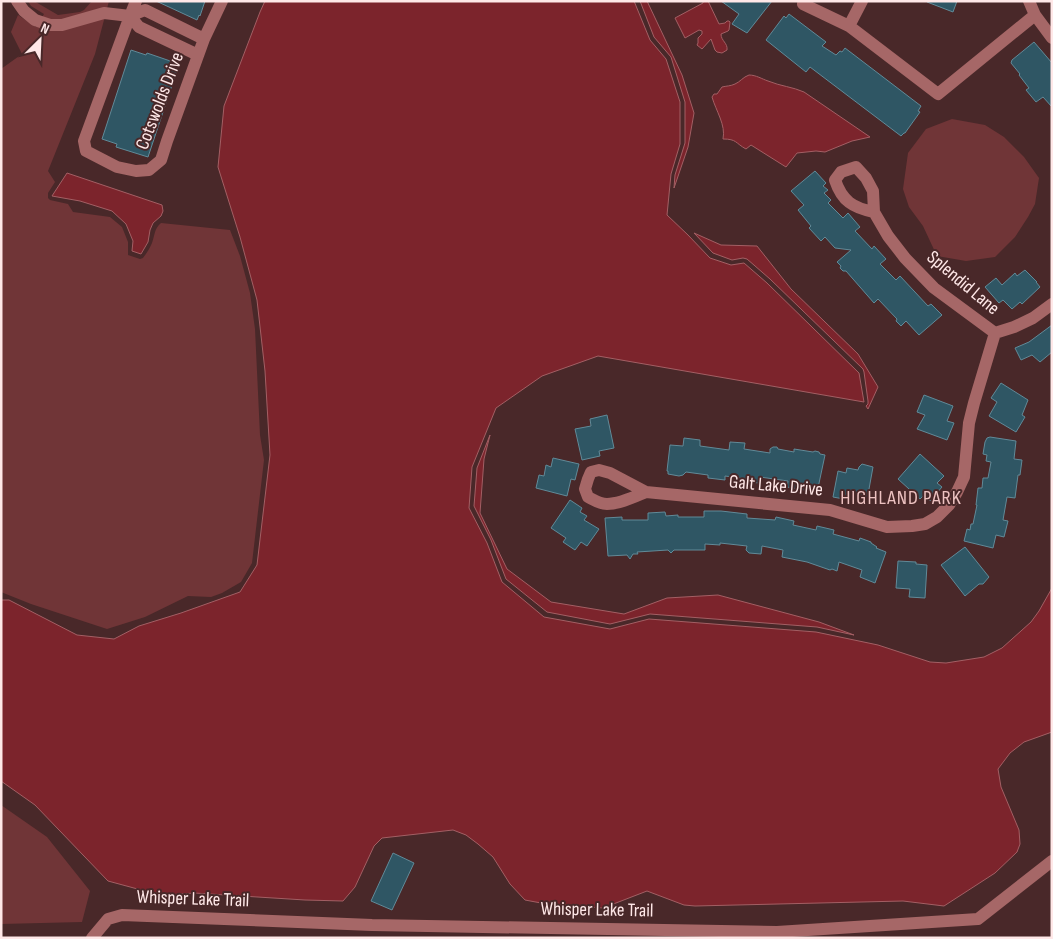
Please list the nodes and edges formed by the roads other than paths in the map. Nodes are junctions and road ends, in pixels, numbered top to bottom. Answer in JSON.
{"nodes":[{"id":1,"x":17,"y":1,"type":"edge"},
{"id":2,"x":136,"y":1,"type":"edge"},
{"id":3,"x":222,"y":1,"type":"edge"},
{"id":4,"x":804,"y":1,"type":"edge"},
{"id":5,"x":862,"y":1,"type":"edge"},
{"id":6,"x":1029,"y":1,"type":"edge"},
{"id":7,"x":1035,"y":15,"type":"junction"},
{"id":8,"x":130,"y":16,"type":"junction"},
{"id":9,"x":849,"y":26,"type":"junction"},
{"id":10,"x":1052,"y":38,"type":"edge"},
{"id":11,"x":204,"y":39,"type":"junction"},
{"id":12,"x":198,"y":56,"type":"junction"},
{"id":13,"x":874,"y":212,"type":"dead end"},
{"id":14,"x":1052,"y":304,"type":"edge"},
{"id":15,"x":995,"y":334,"type":"junction"},
{"id":16,"x":646,"y":492,"type":"dead end"},
{"id":17,"x":1052,"y":861,"type":"edge"},
{"id":18,"x":372,"y":925,"type":"junction"},
{"id":19,"x":92,"y":938,"type":"edge"},
{"id":20,"x":366,"y":938,"type":"edge"}],
"edges":[{"from":1,"to":8,"type":"street"},
{"from":2,"to":8,"type":"street","name":"Cotswolds Drive"},
{"from":3,"to":11,"type":"street","name":"Cotswolds Drive"},
{"from":4,"to":9,"type":"street"},
{"from":5,"to":9,"type":"street"},
{"from":6,"to":7,"type":"street"},
{"from":7,"to":9,"type":"street"},
{"from":7,"to":10,"type":"street"},
{"from":8,"to":11,"type":"street"},
{"from":8,"to":12,"type":"street"},
{"from":8,"to":12,"type":"street","name":"Cotswolds Drive"},
{"from":11,"to":12,"type":"street","name":"Cotswolds Drive"},
{"from":13,"to":15,"type":"street","name":"Splendid Lane"},
{"from":14,"to":15,"type":"street"},
{"from":15,"to":16,"type":"street","name":"Galt Lake Drive"},
{"from":17,"to":18,"type":"street","name":"Whisper Lake Trail"},
{"from":18,"to":19,"type":"street","name":"Whisper Lake Trail"},
{"from":18,"to":20,"type":"street"}]}
